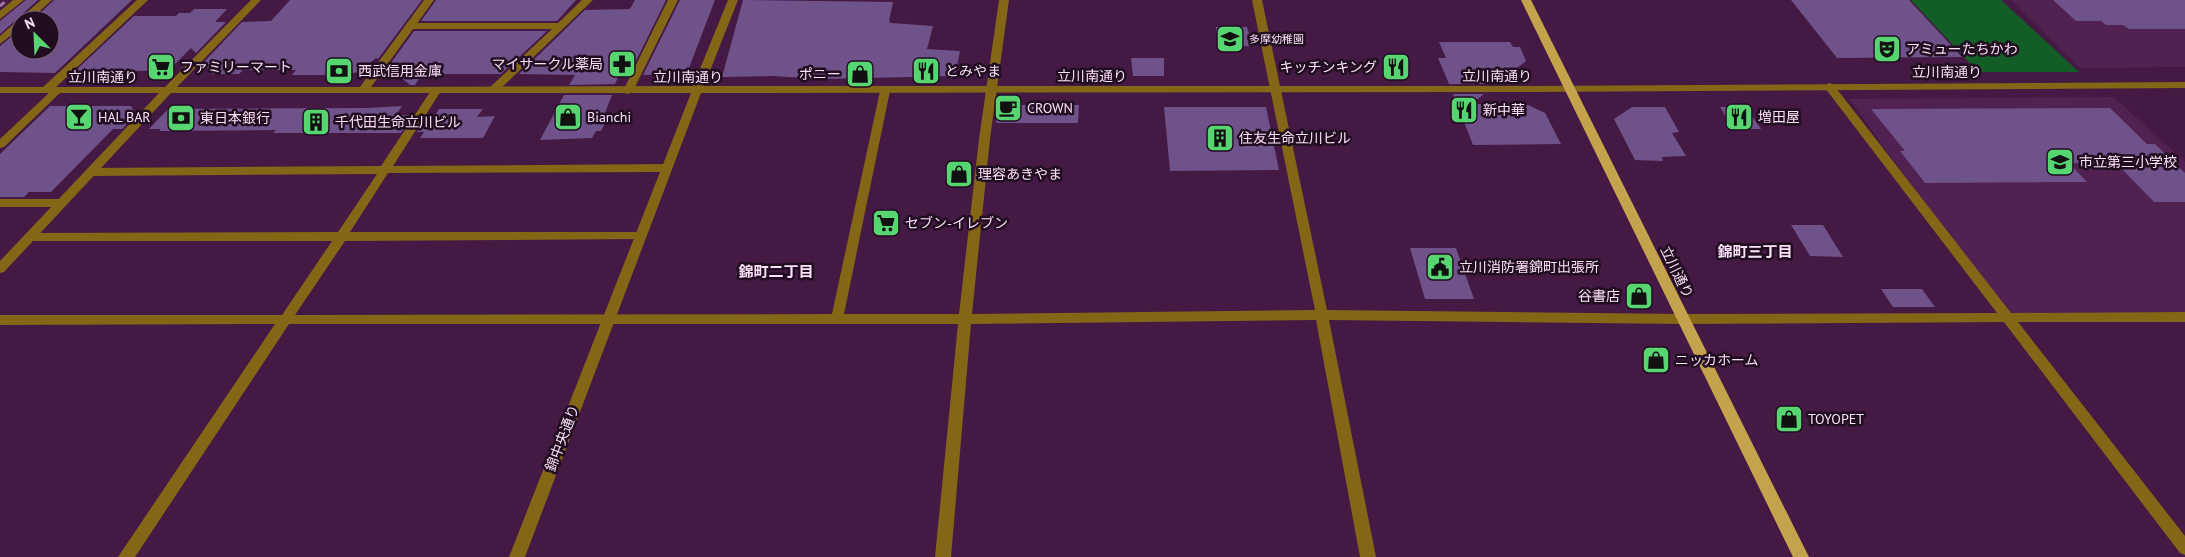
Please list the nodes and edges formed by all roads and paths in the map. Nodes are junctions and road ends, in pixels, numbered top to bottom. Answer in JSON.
{"nodes":[{"id":1,"x":19,"y":0,"type":"edge"},
{"id":2,"x":48,"y":0,"type":"edge"},
{"id":3,"x":142,"y":0,"type":"edge"},
{"id":4,"x":256,"y":0,"type":"edge"},
{"id":5,"x":429,"y":0,"type":"edge"},
{"id":6,"x":588,"y":0,"type":"edge"},
{"id":7,"x":673,"y":0,"type":"edge"},
{"id":8,"x":733,"y":0,"type":"edge"},
{"id":9,"x":1004,"y":0,"type":"edge"},
{"id":10,"x":1257,"y":0,"type":"edge"},
{"id":11,"x":1526,"y":0,"type":"edge"},
{"id":12,"x":36,"y":10,"type":"edge"},
{"id":13,"x":0,"y":16,"type":"edge"},
{"id":14,"x":410,"y":26,"type":"junction"},
{"id":15,"x":560,"y":26,"type":"junction"},
{"id":16,"x":10,"y":32,"type":"edge"},
{"id":17,"x":0,"y":40,"type":"edge"},
{"id":18,"x":2185,"y":85,"type":"edge"},
{"id":19,"x":1829,"y":86,"type":"junction"},
{"id":20,"x":1570,"y":89,"type":"junction"},
{"id":21,"x":0,"y":90,"type":"edge"},
{"id":22,"x":52,"y":90,"type":"junction"},
{"id":23,"x":169,"y":90,"type":"junction"},
{"id":24,"x":989,"y":90,"type":"junction"},
{"id":25,"x":1274,"y":90,"type":"junction"},
{"id":26,"x":362,"y":91,"type":"junction"},
{"id":27,"x":436,"y":91,"type":"junction"},
{"id":28,"x":492,"y":91,"type":"junction"},
{"id":29,"x":628,"y":91,"type":"junction"},
{"id":30,"x":696,"y":91,"type":"junction"},
{"id":31,"x":885,"y":91,"type":"junction"},
{"id":32,"x":0,"y":145,"type":"edge"},
{"id":33,"x":666,"y":168,"type":"junction"},
{"id":34,"x":386,"y":169,"type":"junction"},
{"id":35,"x":90,"y":172,"type":"junction"},
{"id":36,"x":61,"y":203,"type":"junction"},
{"id":37,"x":0,"y":204,"type":"edge"},
{"id":38,"x":639,"y":236,"type":"junction"},
{"id":39,"x":30,"y":237,"type":"junction"},
{"id":40,"x":341,"y":237,"type":"junction"},
{"id":41,"x":0,"y":269,"type":"edge"},
{"id":42,"x":1322,"y":315,"type":"junction"},
{"id":43,"x":2007,"y":317,"type":"junction"},
{"id":44,"x":2185,"y":317,"type":"edge"},
{"id":45,"x":837,"y":318,"type":"junction"},
{"id":46,"x":607,"y":319,"type":"junction"},
{"id":47,"x":965,"y":319,"type":"junction"},
{"id":48,"x":1683,"y":319,"type":"junction"},
{"id":49,"x":0,"y":320,"type":"edge"},
{"id":50,"x":283,"y":320,"type":"junction"},
{"id":51,"x":2185,"y":548,"type":"edge"},
{"id":52,"x":126,"y":557,"type":"edge"},
{"id":53,"x":517,"y":557,"type":"edge"},
{"id":54,"x":942,"y":557,"type":"edge"},
{"id":55,"x":1368,"y":557,"type":"edge"},
{"id":56,"x":1801,"y":557,"type":"edge"}],
"edges":[{"from":1,"to":13,"type":"street"},
{"from":2,"to":12,"type":"street"},
{"from":3,"to":22,"type":"street"},
{"from":4,"to":23,"type":"street"},
{"from":5,"to":14,"type":"street"},
{"from":6,"to":15,"type":"street"},
{"from":7,"to":29,"type":"street"},
{"from":8,"to":30,"type":"street"},
{"from":9,"to":24,"type":"street"},
{"from":10,"to":25,"type":"street"},
{"from":11,"to":20,"type":"main road","name":"立川通り"},
{"from":14,"to":15,"type":"street"},
{"from":14,"to":26,"type":"street"},
{"from":15,"to":28,"type":"street"},
{"from":16,"to":17,"type":"street"},
{"from":18,"to":19,"type":"street","name":"立川南通り"},
{"from":19,"to":20,"type":"street","name":"立川南通り"},
{"from":19,"to":43,"type":"street"},
{"from":20,"to":25,"type":"street","name":"立川南通り"},
{"from":20,"to":48,"type":"main road","name":"立川通り"},
{"from":21,"to":22,"type":"street","name":"立川南通り"},
{"from":22,"to":23,"type":"street","name":"立川南通り"},
{"from":22,"to":32,"type":"street"},
{"from":23,"to":26,"type":"street","name":"立川南通り"},
{"from":23,"to":35,"type":"street"},
{"from":24,"to":25,"type":"street","name":"立川南通り"},
{"from":24,"to":31,"type":"street","name":"立川南通り"},
{"from":24,"to":47,"type":"street"},
{"from":25,"to":42,"type":"street"},
{"from":26,"to":27,"type":"street","name":"立川南通り"},
{"from":27,"to":28,"type":"street","name":"立川南通り"},
{"from":27,"to":34,"type":"street"},
{"from":28,"to":29,"type":"street","name":"立川南通り"},
{"from":29,"to":30,"type":"street","name":"立川南通り"},
{"from":30,"to":31,"type":"street","name":"立川南通り"},
{"from":30,"to":33,"type":"street","name":"錦中央通り"},
{"from":31,"to":45,"type":"street"},
{"from":33,"to":34,"type":"street"},
{"from":33,"to":38,"type":"street","name":"錦中央通り"},
{"from":34,"to":35,"type":"street"},
{"from":34,"to":40,"type":"street"},
{"from":35,"to":36,"type":"street"},
{"from":36,"to":37,"type":"street"},
{"from":36,"to":39,"type":"street"},
{"from":38,"to":40,"type":"street"},
{"from":38,"to":46,"type":"street","name":"錦中央通り"},
{"from":39,"to":40,"type":"street"},
{"from":39,"to":41,"type":"street"},
{"from":40,"to":50,"type":"street"},
{"from":42,"to":47,"type":"street"},
{"from":42,"to":48,"type":"street"},
{"from":42,"to":55,"type":"street"},
{"from":43,"to":44,"type":"street"},
{"from":43,"to":48,"type":"street"},
{"from":43,"to":51,"type":"street"},
{"from":45,"to":46,"type":"street"},
{"from":45,"to":47,"type":"street"},
{"from":46,"to":50,"type":"street"},
{"from":46,"to":53,"type":"street","name":"錦中央通り"},
{"from":47,"to":54,"type":"street"},
{"from":48,"to":56,"type":"main road","name":"立川通り"},
{"from":49,"to":50,"type":"street"},
{"from":50,"to":52,"type":"street"}]}
